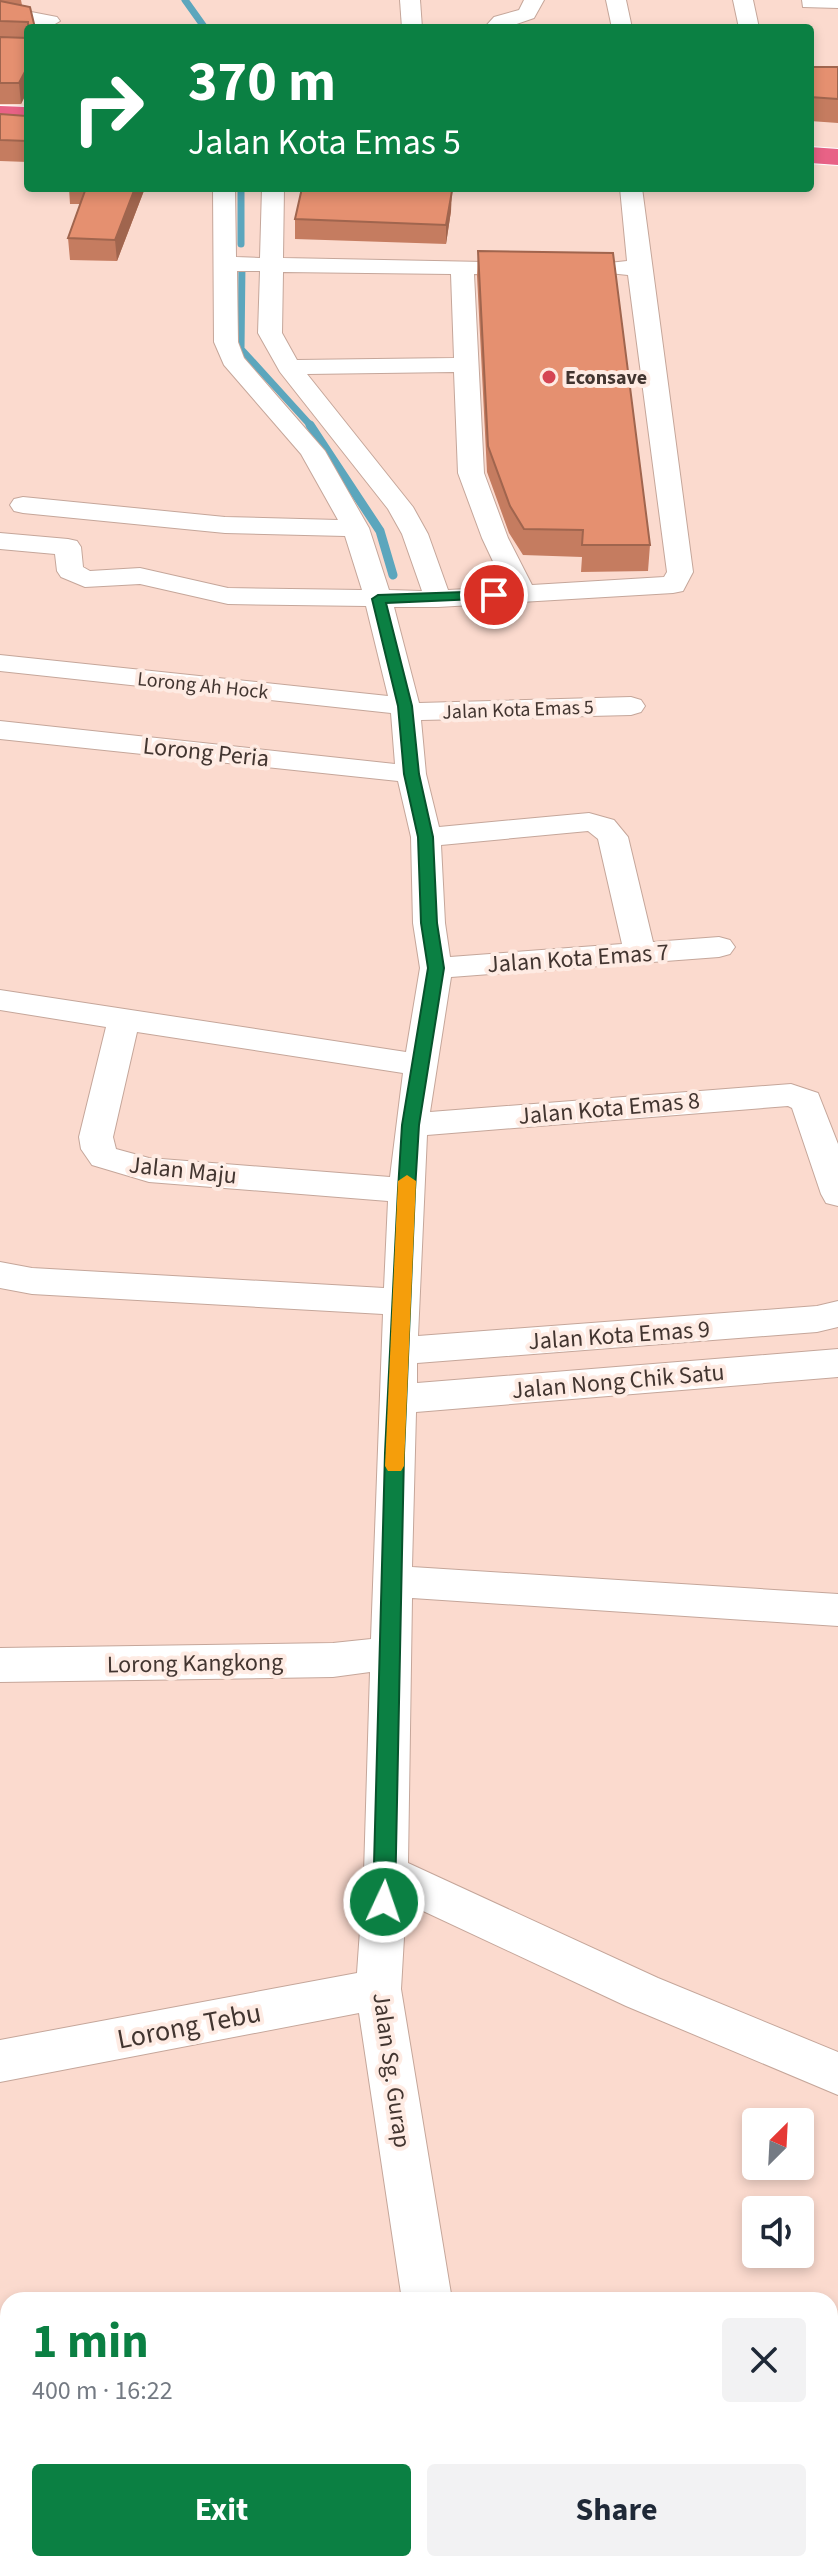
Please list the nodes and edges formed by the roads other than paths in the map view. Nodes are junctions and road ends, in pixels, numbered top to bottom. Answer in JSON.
{"nodes":[{"id":1,"x":410,"y":0,"type":"edge"},
{"id":2,"x":534,"y":0,"type":"edge"},
{"id":3,"x":616,"y":0,"type":"edge"},
{"id":4,"x":743,"y":0,"type":"edge"},
{"id":5,"x":838,"y":2,"type":"edge"},
{"id":6,"x":810,"y":3,"type":"dead end"},
{"id":7,"x":0,"y":12,"type":"edge"},
{"id":8,"x":47,"y":14,"type":"edge"},
{"id":9,"x":412,"y":24,"type":"edge"},
{"id":10,"x":498,"y":24,"type":"edge"},
{"id":11,"x":621,"y":24,"type":"edge"},
{"id":12,"x":748,"y":24,"type":"edge"},
{"id":13,"x":0,"y":98,"type":"edge"},
{"id":14,"x":24,"y":99,"type":"edge"},
{"id":15,"x":0,"y":114,"type":"edge"},
{"id":16,"x":24,"y":115,"type":"edge"},
{"id":17,"x":0,"y":127,"type":"edge"},
{"id":18,"x":24,"y":128,"type":"edge"},
{"id":19,"x":814,"y":141,"type":"edge"},
{"id":20,"x":838,"y":143,"type":"edge"},
{"id":21,"x":814,"y":155,"type":"edge"},
{"id":22,"x":838,"y":157,"type":"edge"},
{"id":23,"x":224,"y":192,"type":"edge"},
{"id":24,"x":273,"y":192,"type":"edge"},
{"id":25,"x":631,"y":192,"type":"edge"},
{"id":26,"x":274,"y":263,"type":"junction"},
{"id":27,"x":224,"y":264,"type":"junction"},
{"id":28,"x":462,"y":267,"type":"junction"},
{"id":29,"x":551,"y":268,"type":"edge"},
{"id":30,"x":596,"y":268,"type":"edge"},
{"id":31,"x":639,"y":268,"type":"junction"},
{"id":32,"x":466,"y":365,"type":"junction"},
{"id":33,"x":289,"y":367,"type":"junction"},
{"id":34,"x":23,"y":505,"type":"dead end"},
{"id":35,"x":356,"y":528,"type":"junction"},
{"id":36,"x":0,"y":541,"type":"edge"},
{"id":37,"x":522,"y":593,"type":"junction"},
{"id":38,"x":378,"y":599,"type":"junction"},
{"id":39,"x":438,"y":599,"type":"junction"},
{"id":40,"x":0,"y":663,"type":"edge"},
{"id":41,"x":631,"y":706,"type":"dead end"},
{"id":42,"x":405,"y":709,"type":"junction"},
{"id":43,"x":0,"y":730,"type":"edge"},
{"id":44,"x":411,"y":774,"type":"junction"},
{"id":45,"x":426,"y":837,"type":"junction"},
{"id":46,"x":719,"y":947,"type":"dead end"},
{"id":47,"x":640,"y":954,"type":"junction"},
{"id":48,"x":436,"y":968,"type":"junction"},
{"id":49,"x":0,"y":1000,"type":"edge"},
{"id":50,"x":124,"y":1019,"type":"junction"},
{"id":51,"x":421,"y":1065,"type":"junction"},
{"id":52,"x":411,"y":1125,"type":"junction"},
{"id":53,"x":406,"y":1190,"type":"junction"},
{"id":54,"x":838,"y":1194,"type":"edge"},
{"id":55,"x":0,"y":1275,"type":"edge"},
{"id":56,"x":401,"y":1302,"type":"junction"},
{"id":57,"x":838,"y":1314,"type":"edge"},
{"id":58,"x":398,"y":1351,"type":"junction"},
{"id":59,"x":838,"y":1363,"type":"edge"},
{"id":60,"x":398,"y":1399,"type":"junction"},
{"id":61,"x":391,"y":1581,"type":"junction"},
{"id":62,"x":838,"y":1610,"type":"edge"},
{"id":63,"x":389,"y":1653,"type":"junction"},
{"id":64,"x":0,"y":1665,"type":"edge"},
{"id":65,"x":386,"y":1873,"type":"junction"},
{"id":66,"x":378,"y":1989,"type":"junction"},
{"id":67,"x":0,"y":2061,"type":"edge"},
{"id":68,"x":838,"y":2074,"type":"edge"},
{"id":69,"x":426,"y":2292,"type":"edge"}],
"edges":[{"from":1,"to":9,"type":"street"},
{"from":2,"to":10,"type":"street"},
{"from":3,"to":11,"type":"street"},
{"from":4,"to":12,"type":"street"},
{"from":5,"to":6,"type":"street"},
{"from":7,"to":8,"type":"street"},
{"from":13,"to":14,"type":"highway"},
{"from":15,"to":16,"type":"highway"},
{"from":17,"to":18,"type":"street"},
{"from":19,"to":20,"type":"highway"},
{"from":21,"to":22,"type":"highway"},
{"from":23,"to":27,"type":"street","name":"Jalan Sg. Gurap"},
{"from":24,"to":26,"type":"street"},
{"from":25,"to":31,"type":"street"},
{"from":26,"to":27,"type":"street"},
{"from":26,"to":28,"type":"street"},
{"from":26,"to":33,"type":"street"},
{"from":27,"to":35,"type":"street","name":"Jalan Sg. Gurap"},
{"from":28,"to":29,"type":"street"},
{"from":28,"to":32,"type":"street"},
{"from":30,"to":31,"type":"street"},
{"from":31,"to":37,"type":"street"},
{"from":32,"to":33,"type":"street"},
{"from":32,"to":37,"type":"street"},
{"from":33,"to":39,"type":"street"},
{"from":34,"to":35,"type":"street"},
{"from":35,"to":38,"type":"street","name":"Jalan Sg. Gurap"},
{"from":36,"to":38,"type":"street"},
{"from":37,"to":39,"type":"street"},
{"from":38,"to":39,"type":"street"},
{"from":38,"to":42,"type":"street","name":"Jalan Sg. Gurap"},
{"from":40,"to":42,"type":"street","name":"Lorong Ah Hock"},
{"from":41,"to":42,"type":"street","name":"Jalan Kota Emas 5"},
{"from":42,"to":44,"type":"street","name":"Jalan Sg. Gurap"},
{"from":43,"to":44,"type":"street","name":"Lorong Peria"},
{"from":44,"to":45,"type":"street","name":"Jalan Sg. Gurap"},
{"from":45,"to":47,"type":"street"},
{"from":45,"to":48,"type":"street","name":"Jalan Sg. Gurap"},
{"from":46,"to":47,"type":"street","name":"Jalan Kota Emas 7"},
{"from":47,"to":48,"type":"street","name":"Jalan Kota Emas 7"},
{"from":48,"to":51,"type":"street","name":"Jalan Sg. Gurap"},
{"from":49,"to":50,"type":"street"},
{"from":50,"to":51,"type":"street"},
{"from":50,"to":53,"type":"street","name":"Jalan Maju"},
{"from":51,"to":52,"type":"street","name":"Jalan Sg. Gurap"},
{"from":52,"to":53,"type":"street","name":"Jalan Sg. Gurap"},
{"from":52,"to":54,"type":"street","name":"Jalan Kota Emas 8"},
{"from":53,"to":56,"type":"street","name":"Jalan Sg. Gurap"},
{"from":55,"to":56,"type":"street"},
{"from":56,"to":58,"type":"street","name":"Jalan Sg. Gurap"},
{"from":57,"to":58,"type":"street","name":"Jalan Kota Emas 9"},
{"from":58,"to":60,"type":"street","name":"Jalan Sg. Gurap"},
{"from":59,"to":60,"type":"street","name":"Jalan Nong Chik Satu"},
{"from":60,"to":61,"type":"street","name":"Jalan Sg. Gurap"},
{"from":61,"to":62,"type":"street"},
{"from":61,"to":63,"type":"street","name":"Jalan Sg. Gurap"},
{"from":63,"to":64,"type":"street","name":"Lorong Kangkong"},
{"from":63,"to":65,"type":"street","name":"Jalan Sg. Gurap"},
{"from":65,"to":66,"type":"street","name":"Jalan Sg. Gurap"},
{"from":65,"to":68,"type":"street"},
{"from":66,"to":67,"type":"street","name":"Lorong Tebu"},
{"from":66,"to":69,"type":"street","name":"Jalan Sg. Gurap"}]}
